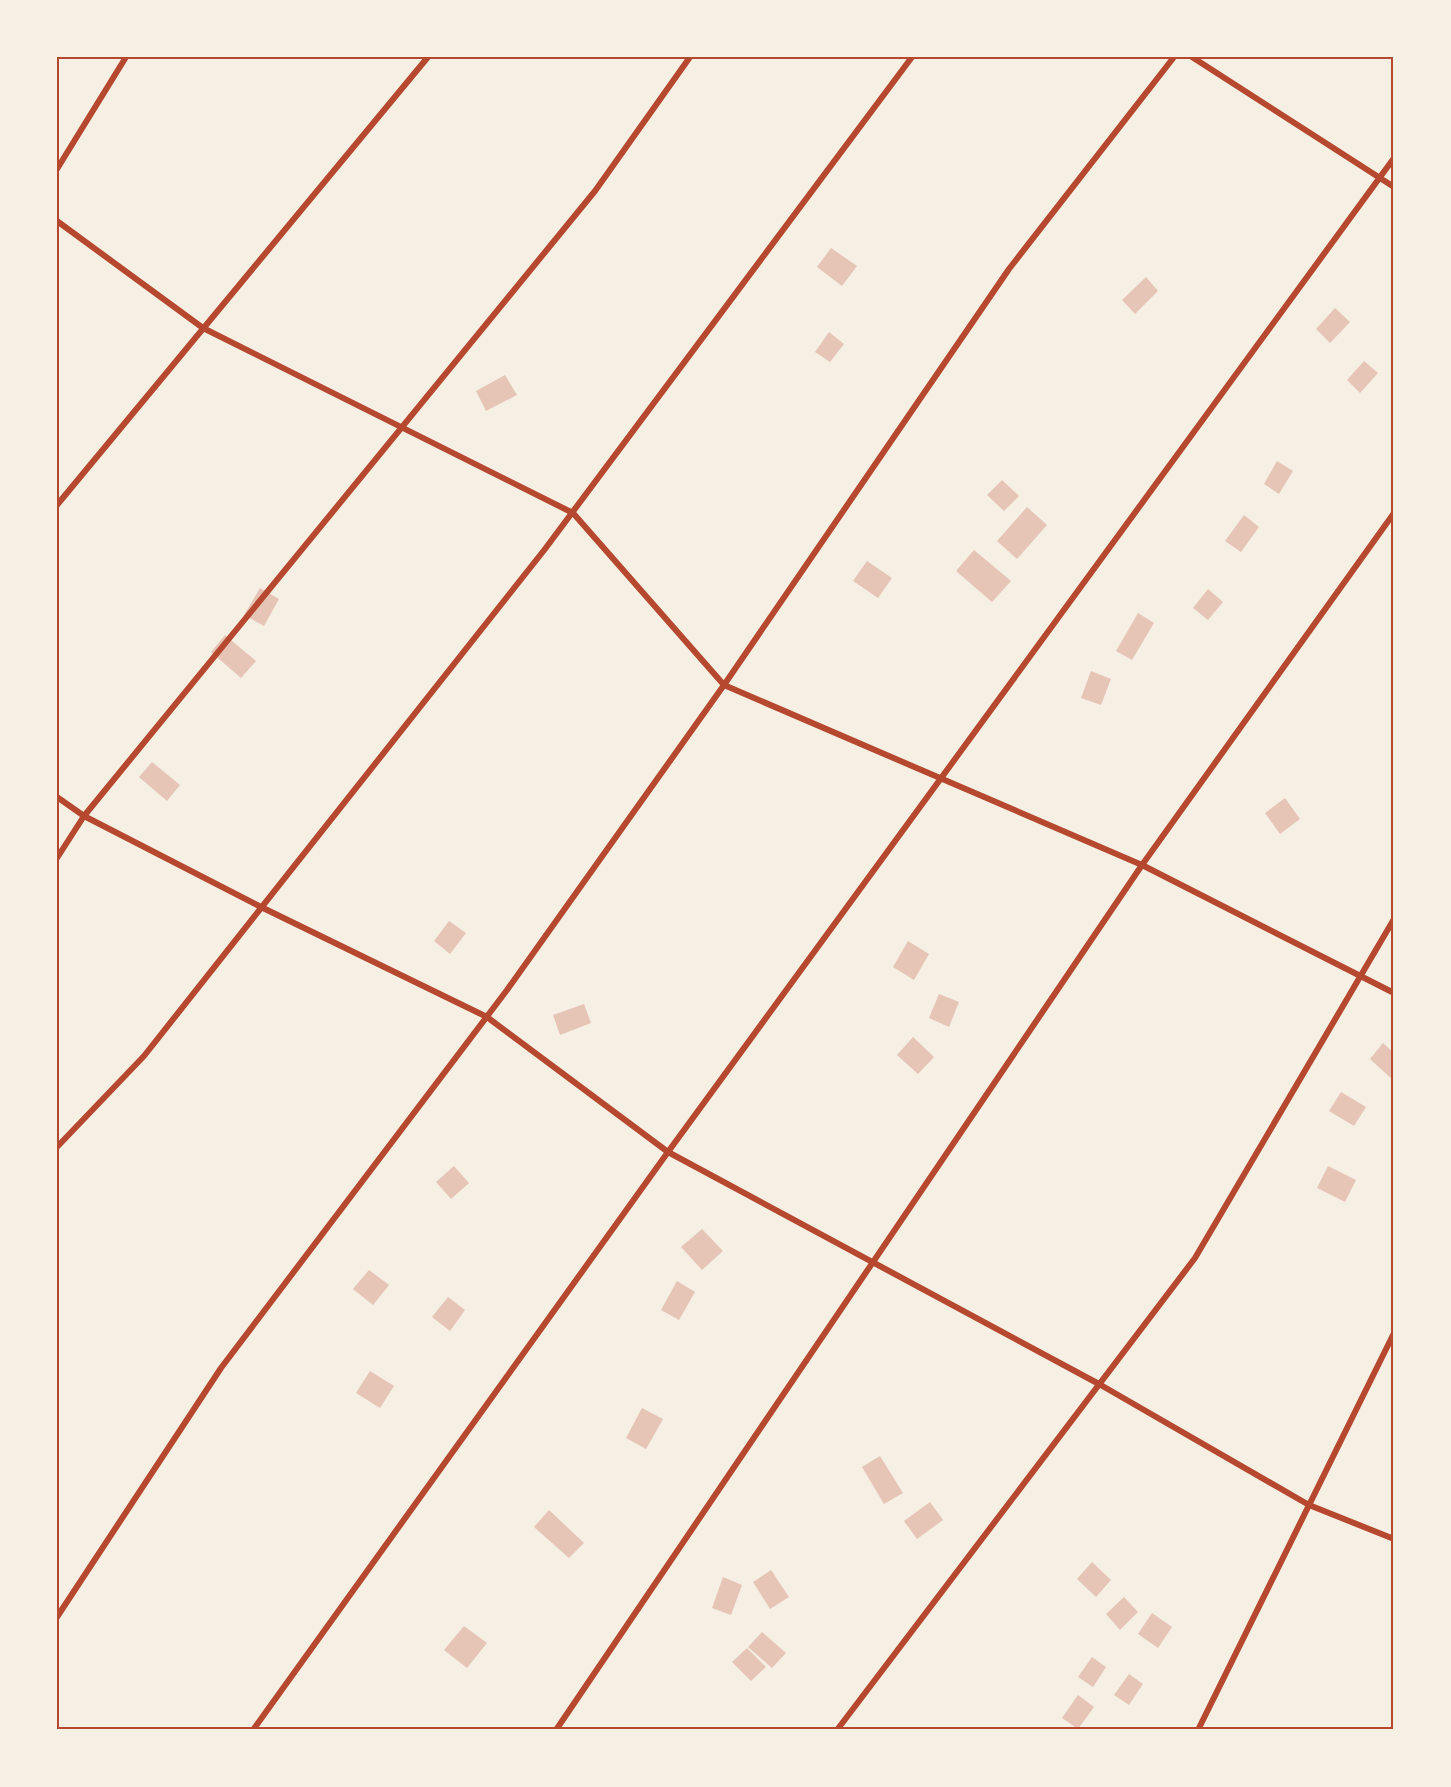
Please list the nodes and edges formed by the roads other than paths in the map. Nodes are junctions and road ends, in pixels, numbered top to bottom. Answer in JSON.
{"nodes":[{"id":1,"x":126,"y":57,"type":"edge"},
{"id":2,"x":428,"y":57,"type":"edge"},
{"id":3,"x":690,"y":57,"type":"edge"},
{"id":4,"x":912,"y":57,"type":"edge"},
{"id":5,"x":1174,"y":57,"type":"edge"},
{"id":6,"x":1192,"y":57,"type":"edge"},
{"id":7,"x":1394,"y":158,"type":"edge"},
{"id":8,"x":57,"y":169,"type":"edge"},
{"id":9,"x":1379,"y":179,"type":"junction"},
{"id":10,"x":1394,"y":187,"type":"edge"},
{"id":11,"x":57,"y":221,"type":"edge"},
{"id":12,"x":203,"y":328,"type":"junction"},
{"id":13,"x":402,"y":427,"type":"junction"},
{"id":14,"x":57,"y":505,"type":"edge"},
{"id":15,"x":573,"y":513,"type":"junction"},
{"id":16,"x":1394,"y":513,"type":"edge"},
{"id":17,"x":724,"y":685,"type":"junction"},
{"id":18,"x":941,"y":779,"type":"junction"},
{"id":19,"x":57,"y":797,"type":"edge"},
{"id":20,"x":84,"y":816,"type":"junction"},
{"id":21,"x":57,"y":858,"type":"edge"},
{"id":22,"x":1142,"y":865,"type":"junction"},
{"id":23,"x":261,"y":907,"type":"junction"},
{"id":24,"x":1394,"y":919,"type":"edge"},
{"id":25,"x":1360,"y":976,"type":"junction"},
{"id":26,"x":1394,"y":993,"type":"edge"},
{"id":27,"x":487,"y":1017,"type":"junction"},
{"id":28,"x":57,"y":1147,"type":"edge"},
{"id":29,"x":668,"y":1152,"type":"junction"},
{"id":30,"x":873,"y":1263,"type":"junction"},
{"id":31,"x":1394,"y":1333,"type":"edge"},
{"id":32,"x":1099,"y":1384,"type":"junction"},
{"id":33,"x":1309,"y":1505,"type":"junction"},
{"id":34,"x":1394,"y":1539,"type":"edge"},
{"id":35,"x":57,"y":1617,"type":"edge"},
{"id":36,"x":253,"y":1730,"type":"edge"},
{"id":37,"x":556,"y":1730,"type":"edge"},
{"id":38,"x":837,"y":1730,"type":"edge"},
{"id":39,"x":1198,"y":1730,"type":"edge"}],
"edges":[{"from":1,"to":8,"type":"street"},
{"from":2,"to":12,"type":"street"},
{"from":3,"to":13,"type":"street"},
{"from":4,"to":15,"type":"street"},
{"from":5,"to":17,"type":"street"},
{"from":6,"to":9,"type":"street"},
{"from":7,"to":9,"type":"street"},
{"from":9,"to":10,"type":"street"},
{"from":9,"to":18,"type":"street"},
{"from":11,"to":12,"type":"street"},
{"from":12,"to":13,"type":"street"},
{"from":12,"to":14,"type":"street"},
{"from":13,"to":15,"type":"street"},
{"from":13,"to":20,"type":"street"},
{"from":15,"to":17,"type":"street"},
{"from":15,"to":23,"type":"street"},
{"from":16,"to":22,"type":"street"},
{"from":17,"to":18,"type":"street"},
{"from":17,"to":27,"type":"street"},
{"from":18,"to":22,"type":"street"},
{"from":18,"to":29,"type":"street"},
{"from":19,"to":20,"type":"street"},
{"from":20,"to":21,"type":"street"},
{"from":20,"to":23,"type":"street"},
{"from":22,"to":25,"type":"street"},
{"from":22,"to":30,"type":"street"},
{"from":23,"to":27,"type":"street"},
{"from":23,"to":28,"type":"street"},
{"from":24,"to":25,"type":"street"},
{"from":25,"to":26,"type":"street"},
{"from":25,"to":32,"type":"street"},
{"from":27,"to":29,"type":"street"},
{"from":27,"to":35,"type":"street"},
{"from":29,"to":30,"type":"street"},
{"from":29,"to":36,"type":"street"},
{"from":30,"to":32,"type":"street"},
{"from":30,"to":37,"type":"street"},
{"from":31,"to":33,"type":"street"},
{"from":32,"to":33,"type":"street"},
{"from":32,"to":38,"type":"street"},
{"from":33,"to":34,"type":"street"},
{"from":33,"to":39,"type":"street"}]}
